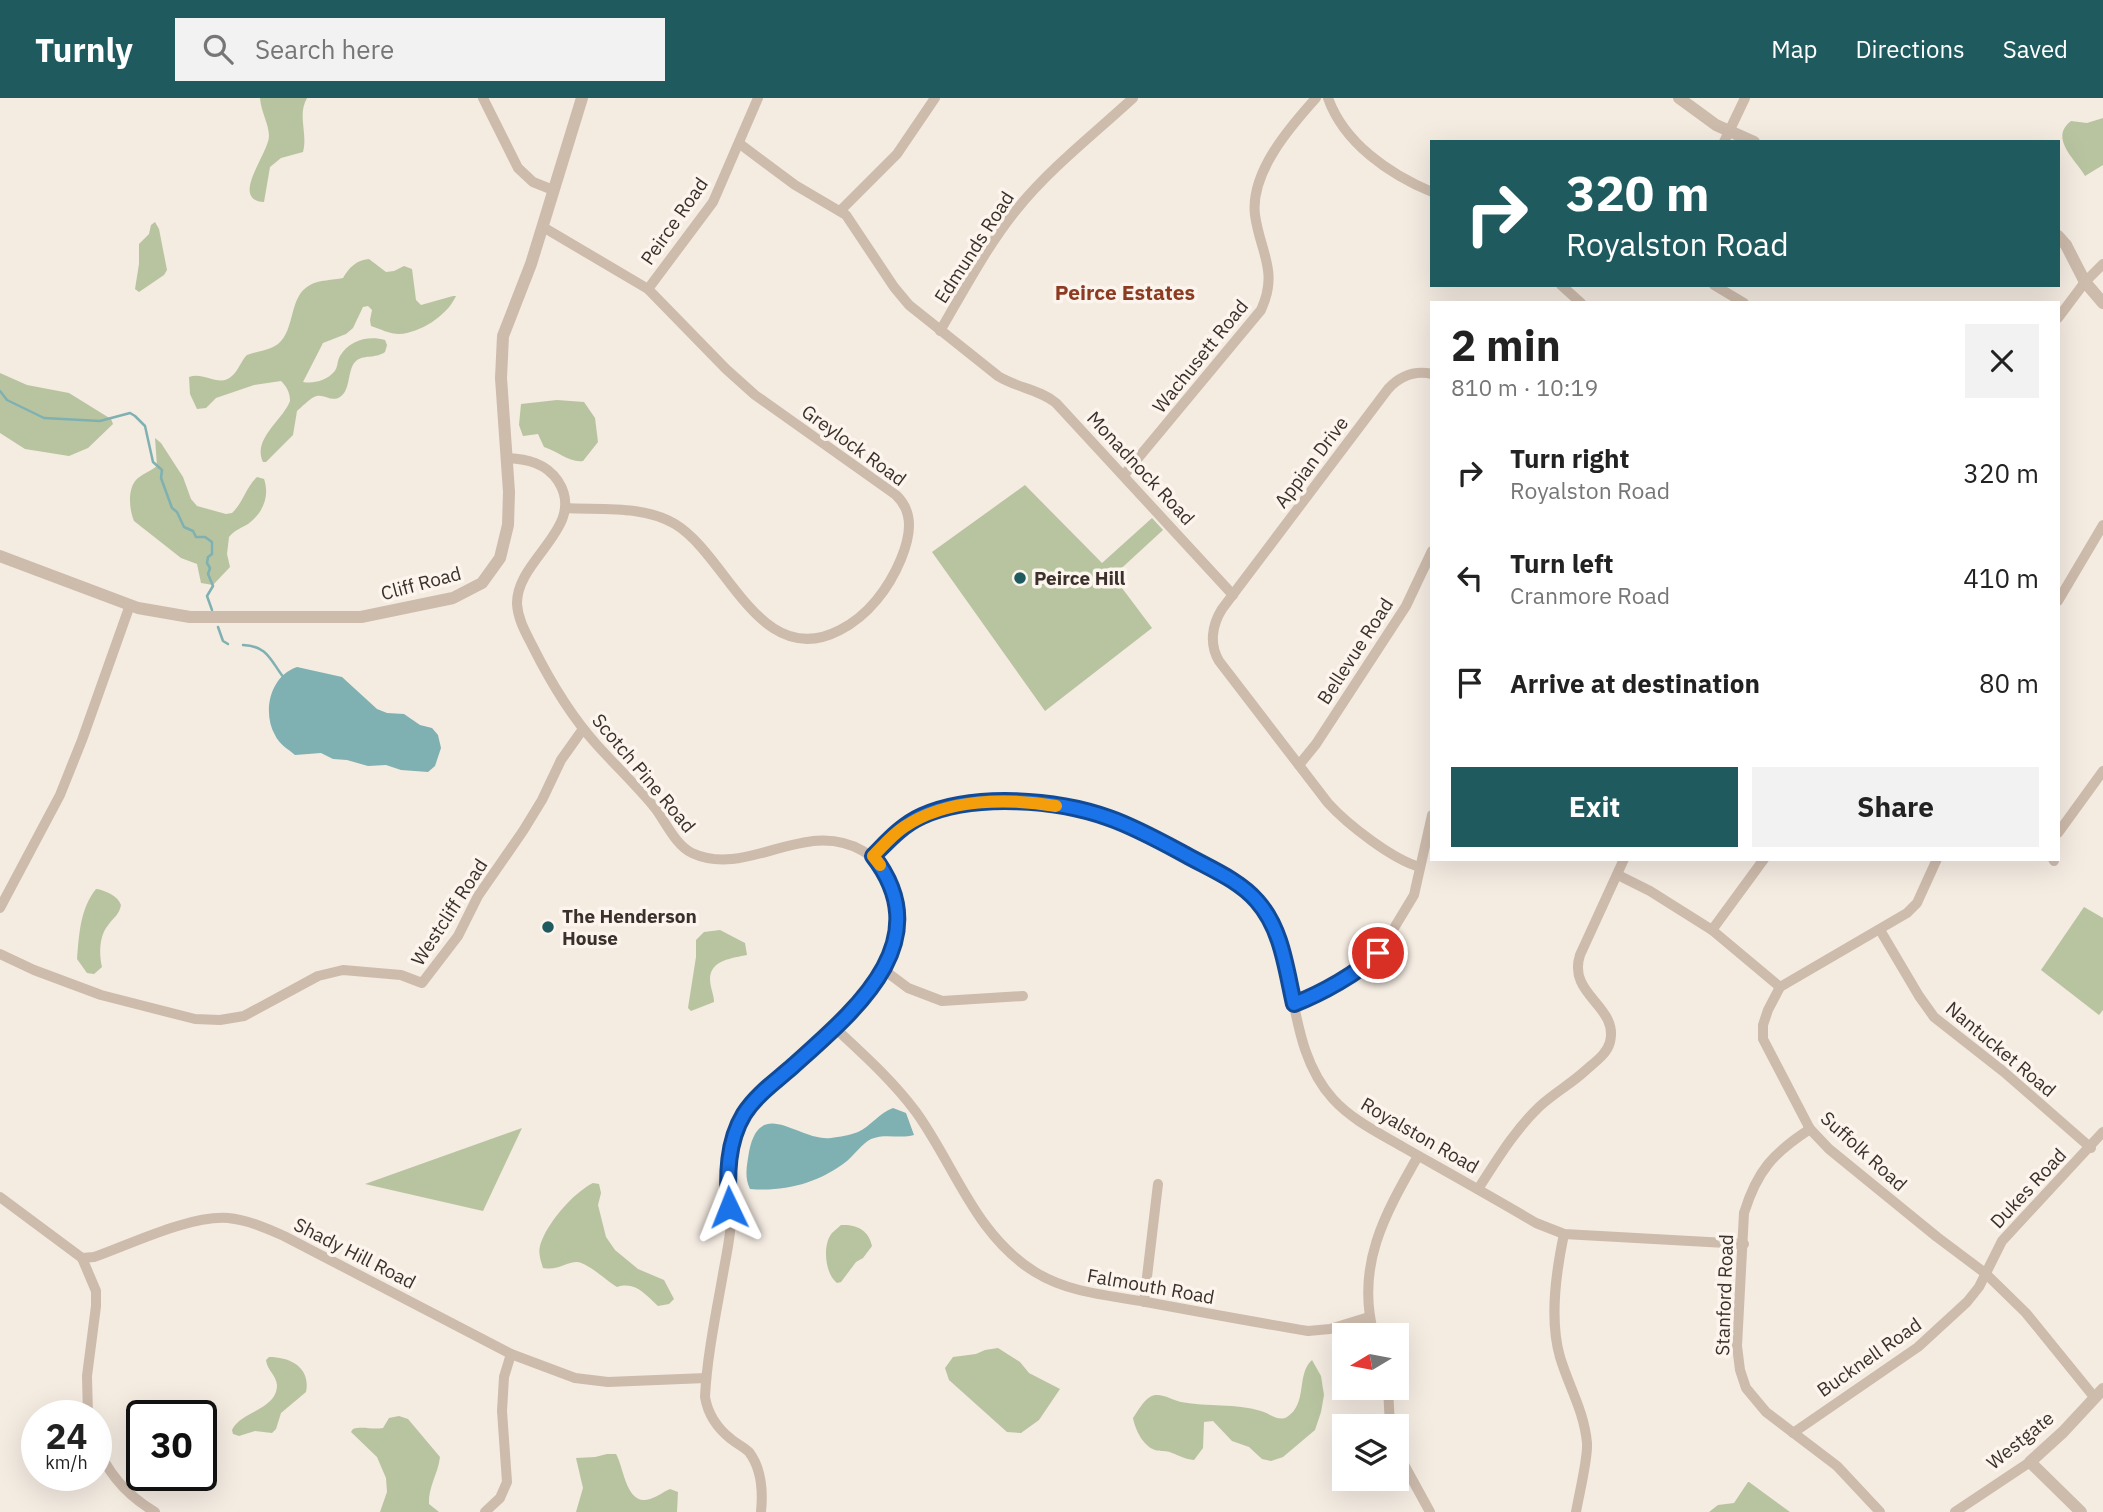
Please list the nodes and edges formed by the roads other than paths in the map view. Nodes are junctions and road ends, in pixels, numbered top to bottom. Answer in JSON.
{"nodes":[{"id":1,"x":483,"y":98,"type":"edge"},
{"id":2,"x":582,"y":98,"type":"edge"},
{"id":3,"x":758,"y":98,"type":"edge"},
{"id":4,"x":935,"y":98,"type":"edge"},
{"id":5,"x":1133,"y":98,"type":"edge"},
{"id":6,"x":1316,"y":98,"type":"edge"},
{"id":7,"x":1328,"y":98,"type":"edge"},
{"id":8,"x":1679,"y":98,"type":"edge"},
{"id":9,"x":1745,"y":98,"type":"edge"},
{"id":10,"x":1726,"y":137,"type":"edge"},
{"id":11,"x":740,"y":144,"type":"junction"},
{"id":12,"x":553,"y":190,"type":"junction"},
{"id":13,"x":1430,"y":191,"type":"edge"},
{"id":14,"x":840,"y":211,"type":"junction"},
{"id":15,"x":542,"y":227,"type":"junction"},
{"id":16,"x":2060,"y":238,"type":"edge"},
{"id":17,"x":2103,"y":264,"type":"edge"},
{"id":18,"x":2085,"y":282,"type":"junction"},
{"id":19,"x":1717,"y":287,"type":"edge"},
{"id":20,"x":648,"y":289,"type":"junction"},
{"id":21,"x":1741,"y":301,"type":"edge"},
{"id":22,"x":2103,"y":303,"type":"edge"},
{"id":23,"x":2060,"y":315,"type":"edge"},
{"id":24,"x":940,"y":331,"type":"junction"},
{"id":25,"x":1430,"y":374,"type":"edge"},
{"id":26,"x":507,"y":458,"type":"junction"},
{"id":27,"x":1124,"y":475,"type":"junction"},
{"id":28,"x":565,"y":508,"type":"junction"},
{"id":29,"x":2103,"y":525,"type":"edge"},
{"id":30,"x":1430,"y":555,"type":"edge"},
{"id":31,"x":0,"y":556,"type":"edge"},
{"id":32,"x":1233,"y":595,"type":"junction"},
{"id":33,"x":2060,"y":598,"type":"edge"},
{"id":34,"x":130,"y":605,"type":"junction"},
{"id":35,"x":583,"y":729,"type":"junction"},
{"id":36,"x":1299,"y":765,"type":"junction"},
{"id":37,"x":2103,"y":771,"type":"edge"},
{"id":38,"x":1430,"y":824,"type":"edge"},
{"id":39,"x":2060,"y":829,"type":"edge"},
{"id":40,"x":873,"y":856,"type":"junction"},
{"id":41,"x":1623,"y":861,"type":"edge"},
{"id":42,"x":1763,"y":861,"type":"edge"},
{"id":43,"x":1936,"y":861,"type":"edge"},
{"id":44,"x":1420,"y":867,"type":"junction"},
{"id":45,"x":1618,"y":875,"type":"junction"},
{"id":46,"x":0,"y":908,"type":"edge"},
{"id":47,"x":1712,"y":930,"type":"junction"},
{"id":48,"x":1880,"y":930,"type":"junction"},
{"id":49,"x":0,"y":954,"type":"edge"},
{"id":50,"x":884,"y":970,"type":"junction"},
{"id":51,"x":1780,"y":987,"type":"junction"},
{"id":52,"x":1023,"y":996,"type":"dead end"},
{"id":53,"x":1294,"y":1004,"type":"junction"},
{"id":54,"x":835,"y":1028,"type":"junction"},
{"id":55,"x":1810,"y":1129,"type":"junction"},
{"id":56,"x":2103,"y":1132,"type":"edge"},
{"id":57,"x":2091,"y":1148,"type":"junction"},
{"id":58,"x":1418,"y":1156,"type":"junction"},
{"id":59,"x":1158,"y":1184,"type":"dead end"},
{"id":60,"x":1478,"y":1189,"type":"junction"},
{"id":61,"x":0,"y":1197,"type":"edge"},
{"id":62,"x":1564,"y":1234,"type":"junction"},
{"id":63,"x":1744,"y":1244,"type":"junction"},
{"id":64,"x":82,"y":1258,"type":"junction"},
{"id":65,"x":1985,"y":1273,"type":"junction"},
{"id":66,"x":1144,"y":1302,"type":"junction"},
{"id":67,"x":1369,"y":1317,"type":"junction"},
{"id":68,"x":1371,"y":1323,"type":"edge"},
{"id":69,"x":511,"y":1354,"type":"junction"},
{"id":70,"x":706,"y":1378,"type":"junction"},
{"id":71,"x":2099,"y":1393,"type":"edge"},
{"id":72,"x":88,"y":1400,"type":"edge"},
{"id":73,"x":1793,"y":1433,"type":"junction"},
{"id":74,"x":2030,"y":1462,"type":"junction"},
{"id":75,"x":112,"y":1473,"type":"edge"},
{"id":76,"x":1409,"y":1474,"type":"edge"},
{"id":77,"x":155,"y":1512,"type":"edge"},
{"id":78,"x":485,"y":1512,"type":"edge"},
{"id":79,"x":761,"y":1512,"type":"edge"},
{"id":80,"x":1430,"y":1512,"type":"edge"},
{"id":81,"x":1576,"y":1512,"type":"edge"},
{"id":82,"x":1880,"y":1512,"type":"edge"},
{"id":83,"x":1955,"y":1512,"type":"edge"},
{"id":84,"x":2081,"y":1512,"type":"edge"}],
"edges":[{"from":1,"to":12,"type":"street"},
{"from":2,"to":12,"type":"street","name":"Cliff Road"},
{"from":3,"to":11,"type":"street","name":"Peirce Road"},
{"from":4,"to":14,"type":"street"},
{"from":5,"to":24,"type":"street","name":"Edmunds Road"},
{"from":6,"to":27,"type":"street","name":"Wachusett Road"},
{"from":7,"to":13,"type":"street"},
{"from":8,"to":10,"type":"street"},
{"from":9,"to":10,"type":"street"},
{"from":11,"to":14,"type":"street","name":"Monadnock Road"},
{"from":11,"to":20,"type":"street","name":"Peirce Road"},
{"from":12,"to":15,"type":"street","name":"Cliff Road"},
{"from":14,"to":24,"type":"street","name":"Monadnock Road"},
{"from":15,"to":20,"type":"street","name":"Peirce Road"},
{"from":15,"to":26,"type":"street","name":"Cliff Road"},
{"from":16,"to":18,"type":"street"},
{"from":17,"to":18,"type":"street"},
{"from":18,"to":22,"type":"street"},
{"from":18,"to":23,"type":"street"},
{"from":19,"to":21,"type":"street"},
{"from":20,"to":28,"type":"street","name":"Greylock Road"},
{"from":24,"to":27,"type":"street","name":"Monadnock Road"},
{"from":25,"to":32,"type":"street","name":"Appian Drive"},
{"from":26,"to":28,"type":"street"},
{"from":26,"to":34,"type":"street","name":"Cliff Road"},
{"from":27,"to":32,"type":"street","name":"Monadnock Road"},
{"from":28,"to":35,"type":"street","name":"Scotch Pine Road"},
{"from":29,"to":33,"type":"street"},
{"from":30,"to":36,"type":"street","name":"Bellevue Road"},
{"from":31,"to":34,"type":"street","name":"Cliff Road"},
{"from":32,"to":36,"type":"street"},
{"from":34,"to":46,"type":"street"},
{"from":35,"to":40,"type":"street","name":"Scotch Pine Road"},
{"from":35,"to":49,"type":"street","name":"Westcliff Road"},
{"from":36,"to":44,"type":"street"},
{"from":37,"to":39,"type":"street"},
{"from":38,"to":44,"type":"street"},
{"from":40,"to":50,"type":"street"},
{"from":40,"to":53,"type":"street","name":"Royalston Road"},
{"from":41,"to":45,"type":"street"},
{"from":42,"to":47,"type":"street"},
{"from":43,"to":48,"type":"street"},
{"from":44,"to":53,"type":"street"},
{"from":45,"to":47,"type":"street"},
{"from":45,"to":60,"type":"street"},
{"from":47,"to":51,"type":"street"},
{"from":48,"to":51,"type":"street"},
{"from":48,"to":57,"type":"street","name":"Nantucket Road"},
{"from":50,"to":52,"type":"street"},
{"from":50,"to":54,"type":"street"},
{"from":51,"to":55,"type":"street","name":"Suffolk Road"},
{"from":53,"to":58,"type":"street","name":"Royalston Road"},
{"from":54,"to":66,"type":"street","name":"Falmouth Road"},
{"from":54,"to":70,"type":"street"},
{"from":55,"to":63,"type":"street","name":"Stanford Road"},
{"from":55,"to":65,"type":"street","name":"Suffolk Road"},
{"from":56,"to":57,"type":"street","name":"Dukes Road"},
{"from":57,"to":65,"type":"street","name":"Dukes Road"},
{"from":58,"to":60,"type":"street","name":"Royalston Road"},
{"from":58,"to":67,"type":"street"},
{"from":59,"to":66,"type":"street"},
{"from":60,"to":62,"type":"street","name":"Royalston Road"},
{"from":61,"to":64,"type":"street"},
{"from":62,"to":63,"type":"street","name":"Royalston Road"},
{"from":62,"to":81,"type":"street"},
{"from":63,"to":73,"type":"street","name":"Stanford Road"},
{"from":64,"to":69,"type":"street","name":"Shady Hill Road"},
{"from":64,"to":72,"type":"street"},
{"from":65,"to":71,"type":"street","name":"Suffolk Road"},
{"from":65,"to":73,"type":"street","name":"Bucknell Road"},
{"from":66,"to":67,"type":"street","name":"Falmouth Road"},
{"from":67,"to":68,"type":"street"},
{"from":69,"to":70,"type":"street","name":"Shady Hill Road"},
{"from":69,"to":78,"type":"street"},
{"from":70,"to":79,"type":"street"},
{"from":71,"to":74,"type":"street","name":"Westgate"},
{"from":73,"to":82,"type":"street","name":"Stanford Road"},
{"from":74,"to":83,"type":"street","name":"Westgate"},
{"from":74,"to":84,"type":"street"},
{"from":75,"to":77,"type":"street"},
{"from":76,"to":80,"type":"street"}]}
